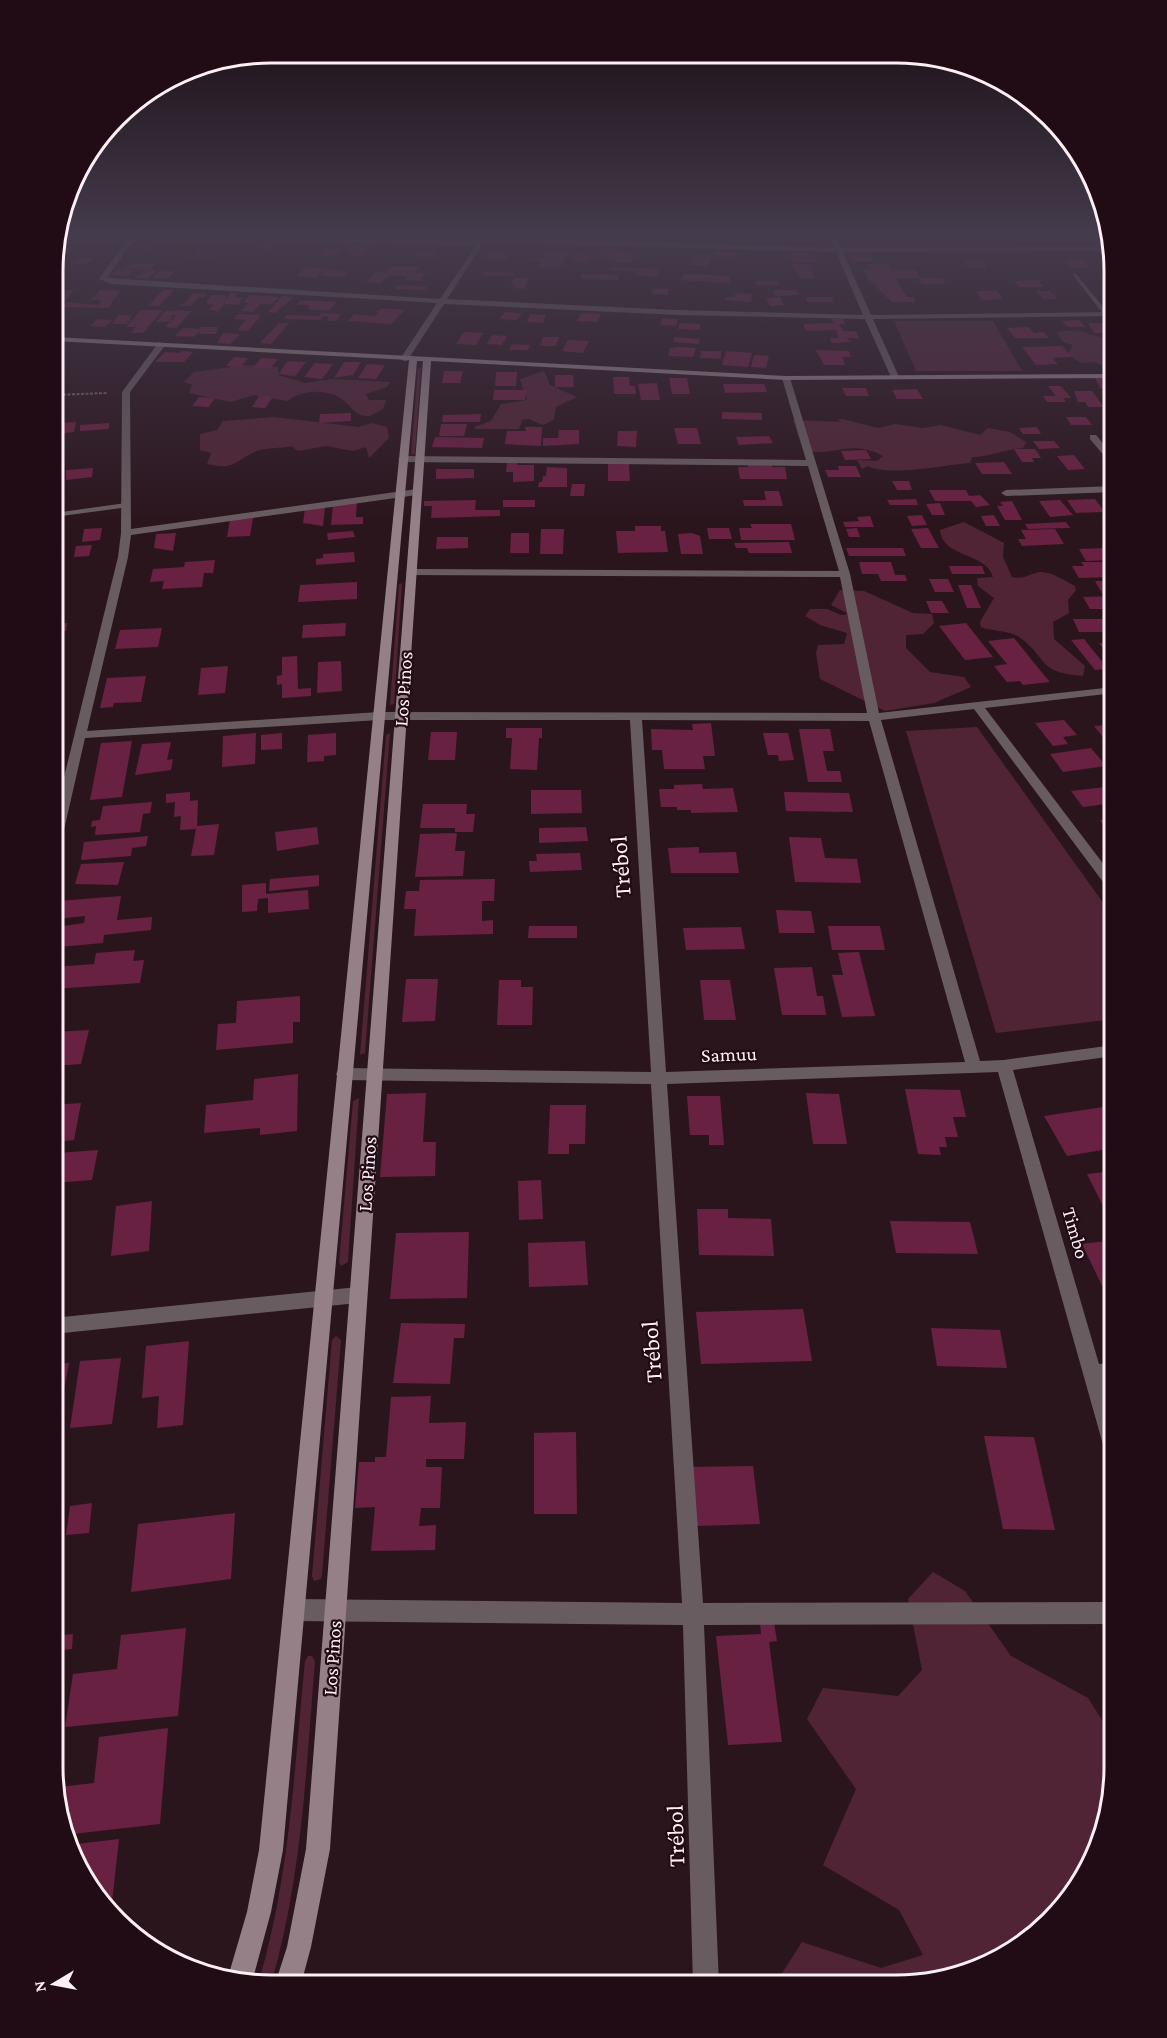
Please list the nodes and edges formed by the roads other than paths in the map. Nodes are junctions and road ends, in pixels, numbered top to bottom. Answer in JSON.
{"nodes":[{"id":1,"x":428,"y":331,"type":"edge"},
{"id":2,"x":874,"y":331,"type":"edge"},
{"id":3,"x":63,"y":339,"type":"edge"},
{"id":4,"x":162,"y":344,"type":"junction"},
{"id":5,"x":414,"y":360,"type":"junction"},
{"id":6,"x":1104,"y":376,"type":"edge"},
{"id":7,"x":895,"y":377,"type":"junction"},
{"id":8,"x":786,"y":378,"type":"junction"},
{"id":9,"x":1093,"y":437,"type":"dead end"},
{"id":10,"x":1104,"y":450,"type":"edge"},
{"id":11,"x":411,"y":459,"type":"junction"},
{"id":12,"x":811,"y":463,"type":"junction"},
{"id":13,"x":1104,"y":489,"type":"edge"},
{"id":14,"x":417,"y":492,"type":"junction"},
{"id":15,"x":400,"y":494,"type":"junction"},
{"id":16,"x":1006,"y":494,"type":"dead end"},
{"id":17,"x":126,"y":505,"type":"junction"},
{"id":18,"x":63,"y":513,"type":"edge"},
{"id":19,"x":126,"y":533,"type":"junction"},
{"id":20,"x":411,"y":572,"type":"junction"},
{"id":21,"x":845,"y":574,"type":"junction"},
{"id":22,"x":1104,"y":691,"type":"edge"},
{"id":23,"x":978,"y":707,"type":"junction"},
{"id":24,"x":379,"y":716,"type":"junction"},
{"id":25,"x":401,"y":716,"type":"junction"},
{"id":26,"x":636,"y":716,"type":"junction"},
{"id":27,"x":874,"y":717,"type":"junction"},
{"id":28,"x":79,"y":735,"type":"junction"},
{"id":29,"x":63,"y":791,"type":"edge"},
{"id":30,"x":1104,"y":874,"type":"edge"},
{"id":31,"x":1104,"y":1051,"type":"edge"},
{"id":32,"x":974,"y":1066,"type":"junction"},
{"id":33,"x":1004,"y":1066,"type":"junction"},
{"id":34,"x":344,"y":1074,"type":"junction"},
{"id":35,"x":374,"y":1074,"type":"junction"},
{"id":36,"x":660,"y":1078,"type":"junction"},
{"id":37,"x":358,"y":1295,"type":"junction"},
{"id":38,"x":324,"y":1299,"type":"junction"},
{"id":39,"x":63,"y":1325,"type":"edge"},
{"id":40,"x":1104,"y":1372,"type":"edge"},
{"id":41,"x":1093,"y":1374,"type":"junction"},
{"id":42,"x":1104,"y":1413,"type":"edge"},
{"id":43,"x":294,"y":1610,"type":"junction"},
{"id":44,"x":336,"y":1611,"type":"junction"},
{"id":45,"x":693,"y":1614,"type":"junction"},
{"id":46,"x":1104,"y":1614,"type":"edge"},
{"id":47,"x":242,"y":1973,"type":"edge"},
{"id":48,"x":291,"y":1975,"type":"edge"},
{"id":49,"x":706,"y":1975,"type":"edge"}],
"edges":[{"from":1,"to":5,"type":"street"},
{"from":2,"to":7,"type":"street"},
{"from":3,"to":4,"type":"street"},
{"from":4,"to":5,"type":"street"},
{"from":4,"to":17,"type":"street"},
{"from":5,"to":8,"type":"street"},
{"from":5,"to":11,"type":"street"},
{"from":6,"to":7,"type":"street"},
{"from":7,"to":8,"type":"street"},
{"from":8,"to":12,"type":"street"},
{"from":9,"to":10,"type":"street"},
{"from":11,"to":12,"type":"street"},
{"from":11,"to":14,"type":"street","name":"Los Pinos"},
{"from":11,"to":15,"type":"street"},
{"from":12,"to":21,"type":"street"},
{"from":13,"to":16,"type":"street"},
{"from":14,"to":15,"type":"street"},
{"from":14,"to":20,"type":"street","name":"Los Pinos"},
{"from":15,"to":19,"type":"street"},
{"from":15,"to":24,"type":"street"},
{"from":17,"to":18,"type":"lane"},
{"from":17,"to":19,"type":"street"},
{"from":19,"to":28,"type":"street"},
{"from":20,"to":21,"type":"street"},
{"from":20,"to":25,"type":"street","name":"Los Pinos"},
{"from":21,"to":27,"type":"street"},
{"from":22,"to":23,"type":"street"},
{"from":23,"to":27,"type":"street"},
{"from":23,"to":30,"type":"street"},
{"from":24,"to":25,"type":"street"},
{"from":24,"to":28,"type":"street"},
{"from":24,"to":34,"type":"street"},
{"from":25,"to":26,"type":"street"},
{"from":25,"to":35,"type":"street","name":"Los Pinos"},
{"from":26,"to":27,"type":"street"},
{"from":26,"to":36,"type":"street","name":"Trébol"},
{"from":27,"to":32,"type":"street"},
{"from":28,"to":29,"type":"street"},
{"from":31,"to":33,"type":"street","name":"Samuu"},
{"from":32,"to":33,"type":"street","name":"Samuu"},
{"from":32,"to":36,"type":"street","name":"Samuu"},
{"from":33,"to":41,"type":"street","name":"Timbo"},
{"from":34,"to":35,"type":"street","name":"Samuu"},
{"from":34,"to":38,"type":"street"},
{"from":35,"to":36,"type":"street","name":"Samuu"},
{"from":35,"to":37,"type":"street","name":"Los Pinos"},
{"from":36,"to":45,"type":"street","name":"Trébol"},
{"from":37,"to":38,"type":"street"},
{"from":37,"to":44,"type":"street","name":"Los Pinos"},
{"from":38,"to":39,"type":"street"},
{"from":38,"to":43,"type":"street"},
{"from":40,"to":41,"type":"street"},
{"from":41,"to":42,"type":"street","name":"Timbo"},
{"from":43,"to":44,"type":"street"},
{"from":43,"to":47,"type":"street"},
{"from":44,"to":45,"type":"street"},
{"from":44,"to":48,"type":"street","name":"Los Pinos"},
{"from":45,"to":46,"type":"street"},
{"from":45,"to":49,"type":"street","name":"Trébol"}]}
